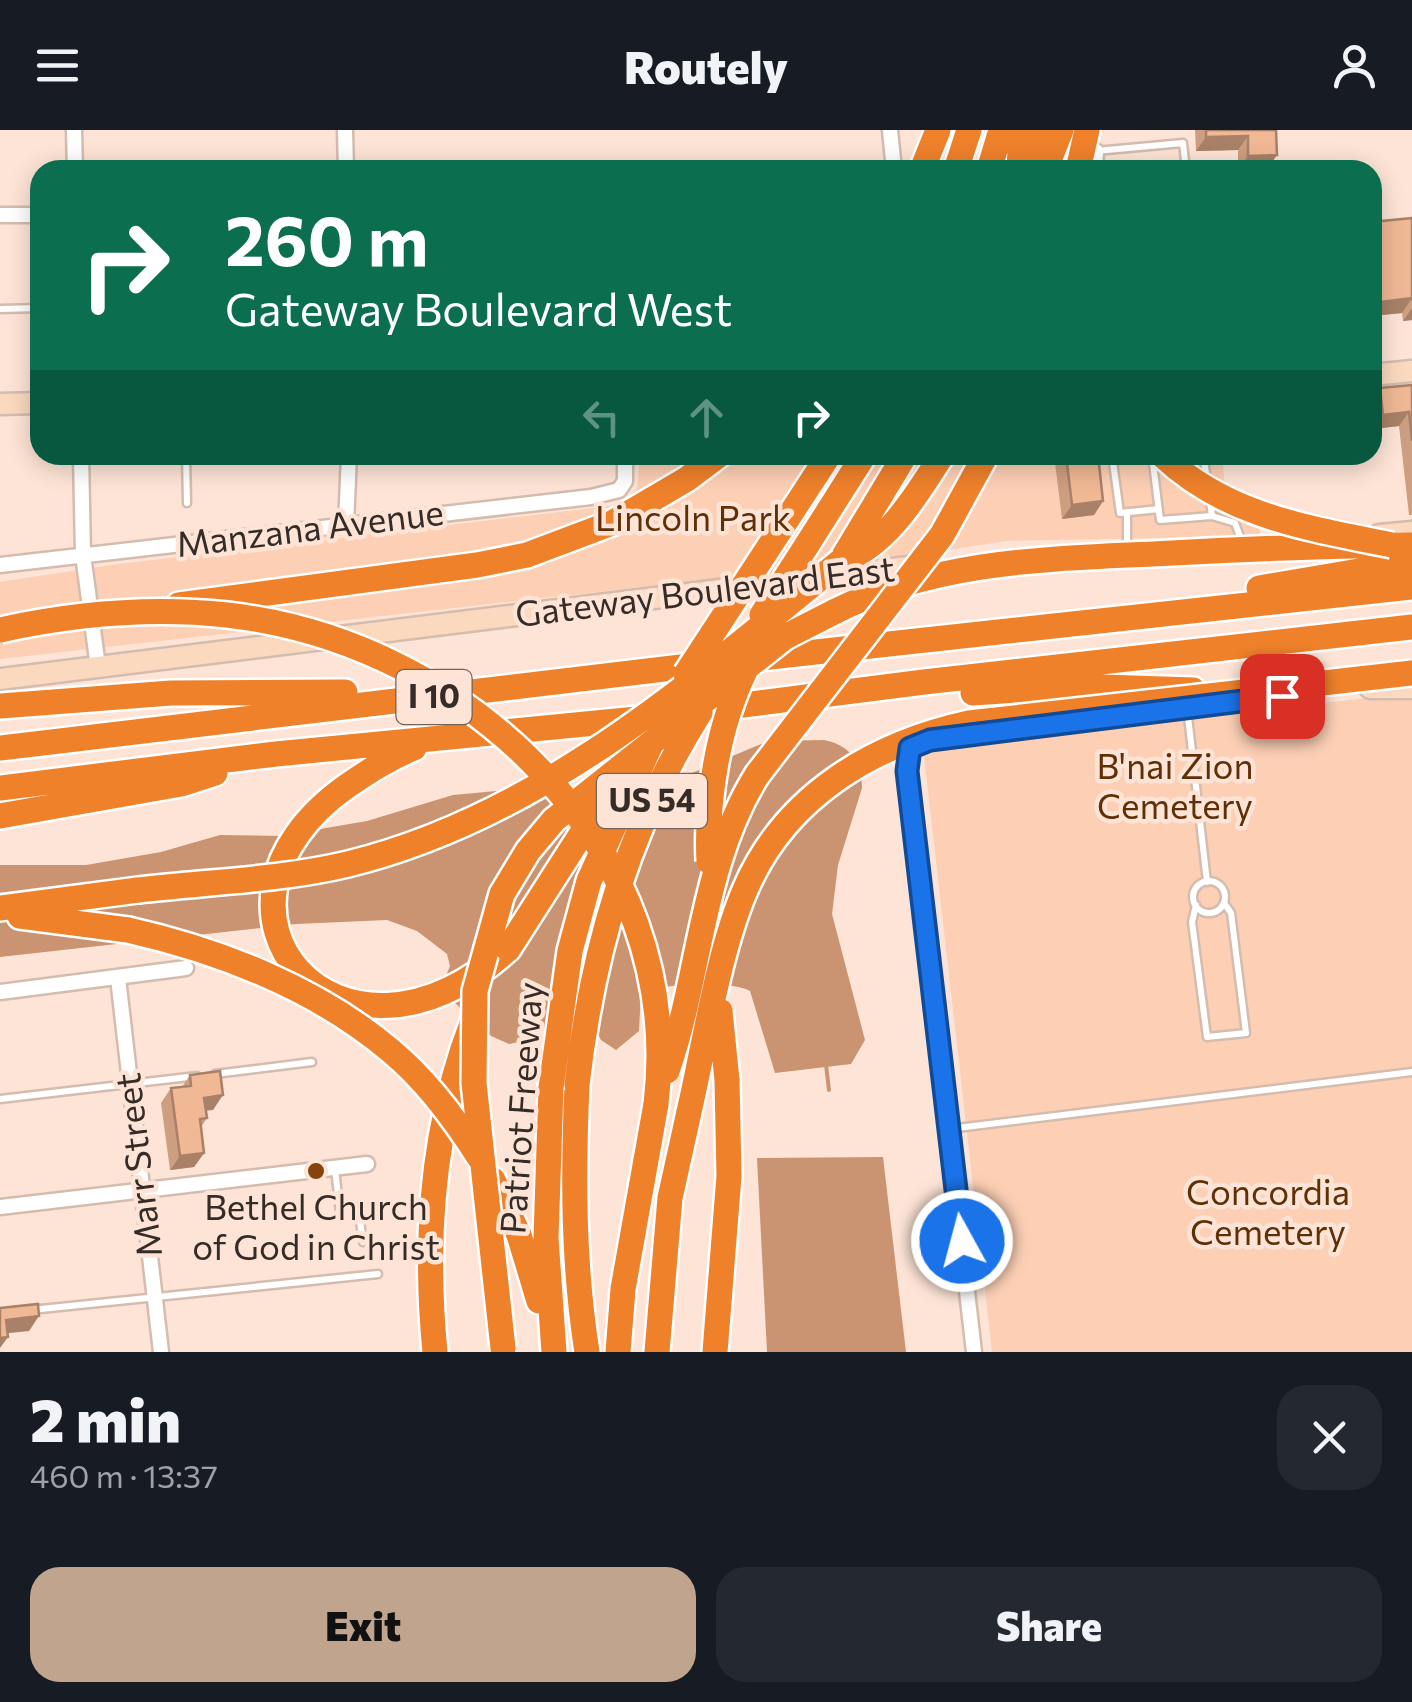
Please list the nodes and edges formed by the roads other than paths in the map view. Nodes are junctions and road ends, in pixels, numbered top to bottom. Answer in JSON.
{"nodes":[{"id":1,"x":74,"y":130,"type":"edge"},
{"id":2,"x":345,"y":130,"type":"edge"},
{"id":3,"x":890,"y":130,"type":"edge"},
{"id":4,"x":969,"y":130,"type":"edge"},
{"id":5,"x":1002,"y":130,"type":"edge"},
{"id":6,"x":1021,"y":130,"type":"edge"},
{"id":7,"x":1040,"y":130,"type":"edge"},
{"id":8,"x":1061,"y":130,"type":"edge"},
{"id":9,"x":941,"y":132,"type":"edge"},
{"id":10,"x":1092,"y":140,"type":"edge"},
{"id":11,"x":75,"y":160,"type":"edge"},
{"id":12,"x":346,"y":160,"type":"edge"},
{"id":13,"x":893,"y":160,"type":"edge"},
{"id":14,"x":927,"y":160,"type":"edge"},
{"id":15,"x":951,"y":160,"type":"edge"},
{"id":16,"x":958,"y":160,"type":"edge"},
{"id":17,"x":993,"y":160,"type":"edge"},
{"id":18,"x":1020,"y":160,"type":"edge"},
{"id":19,"x":1032,"y":160,"type":"edge"},
{"id":20,"x":1049,"y":160,"type":"edge"},
{"id":21,"x":1056,"y":160,"type":"edge"},
{"id":22,"x":1185,"y":160,"type":"edge"},
{"id":23,"x":30,"y":215,"type":"edge"},
{"id":24,"x":0,"y":216,"type":"edge"},
{"id":25,"x":0,"y":308,"type":"edge"},
{"id":26,"x":30,"y":308,"type":"edge"},
{"id":27,"x":1412,"y":371,"type":"edge"},
{"id":28,"x":1382,"y":374,"type":"edge"},
{"id":29,"x":30,"y":403,"type":"edge"},
{"id":30,"x":0,"y":404,"type":"edge"},
{"id":31,"x":81,"y":465,"type":"edge"},
{"id":32,"x":186,"y":465,"type":"edge"},
{"id":33,"x":349,"y":465,"type":"edge"},
{"id":34,"x":625,"y":465,"type":"edge"},
{"id":35,"x":707,"y":465,"type":"edge"},
{"id":36,"x":822,"y":465,"type":"edge"},
{"id":37,"x":858,"y":465,"type":"edge"},
{"id":38,"x":899,"y":465,"type":"edge"},
{"id":39,"x":935,"y":465,"type":"edge"},
{"id":40,"x":980,"y":465,"type":"edge"},
{"id":41,"x":1113,"y":465,"type":"edge"},
{"id":42,"x":1153,"y":465,"type":"edge"},
{"id":43,"x":1174,"y":465,"type":"edge"},
{"id":44,"x":1205,"y":465,"type":"edge"},
{"id":45,"x":188,"y":503,"type":"dead end"},
{"id":46,"x":1158,"y":509,"type":"junction"},
{"id":47,"x":1128,"y":512,"type":"junction"},
{"id":48,"x":1212,"y":516,"type":"junction"},
{"id":49,"x":346,"y":525,"type":"junction"},
{"id":50,"x":1242,"y":542,"type":"junction"},
{"id":51,"x":1126,"y":546,"type":"junction"},
{"id":52,"x":1407,"y":546,"type":"edge"},
{"id":53,"x":805,"y":548,"type":"junction"},
{"id":54,"x":84,"y":556,"type":"junction"},
{"id":55,"x":841,"y":561,"type":"junction"},
{"id":56,"x":0,"y":565,"type":"edge"},
{"id":57,"x":1412,"y":587,"type":"edge"},
{"id":58,"x":111,"y":614,"type":"junction"},
{"id":59,"x":1412,"y":628,"type":"edge"},
{"id":60,"x":0,"y":630,"type":"edge"},
{"id":61,"x":994,"y":632,"type":"junction"},
{"id":62,"x":873,"y":644,"type":"junction"},
{"id":63,"x":98,"y":668,"type":"junction"},
{"id":64,"x":1412,"y":673,"type":"edge"},
{"id":65,"x":684,"y":677,"type":"junction"},
{"id":66,"x":0,"y":678,"type":"edge"},
{"id":67,"x":1412,"y":688,"type":"edge"},
{"id":68,"x":925,"y":690,"type":"junction"},
{"id":69,"x":1313,"y":692,"type":"junction"},
{"id":70,"x":0,"y":706,"type":"edge"},
{"id":71,"x":1187,"y":708,"type":"junction"},
{"id":72,"x":438,"y":739,"type":"junction"},
{"id":73,"x":0,"y":748,"type":"edge"},
{"id":74,"x":276,"y":754,"type":"junction"},
{"id":75,"x":0,"y":788,"type":"edge"},
{"id":76,"x":0,"y":816,"type":"edge"},
{"id":77,"x":1207,"y":882,"type":"junction"},
{"id":78,"x":1224,"y":903,"type":"junction"},
{"id":79,"x":1196,"y":905,"type":"junction"},
{"id":80,"x":0,"y":912,"type":"edge"},
{"id":81,"x":508,"y":949,"type":"junction"},
{"id":82,"x":186,"y":968,"type":"dead end"},
{"id":83,"x":118,"y":978,"type":"junction"},
{"id":84,"x":0,"y":992,"type":"edge"},
{"id":85,"x":312,"y":1062,"type":"dead end"},
{"id":86,"x":1412,"y":1072,"type":"edge"},
{"id":87,"x":130,"y":1084,"type":"junction"},
{"id":88,"x":564,"y":1087,"type":"junction"},
{"id":89,"x":0,"y":1099,"type":"edge"},
{"id":90,"x":656,"y":1104,"type":"junction"},
{"id":91,"x":948,"y":1129,"type":"junction"},
{"id":92,"x":367,"y":1164,"type":"dead end"},
{"id":93,"x":334,"y":1168,"type":"junction"},
{"id":94,"x":143,"y":1190,"type":"junction"},
{"id":95,"x":0,"y":1207,"type":"edge"},
{"id":96,"x":362,"y":1242,"type":"dead end"},
{"id":97,"x":378,"y":1274,"type":"dead end"},
{"id":98,"x":154,"y":1296,"type":"junction"},
{"id":99,"x":19,"y":1311,"type":"edge"},
{"id":100,"x":503,"y":1350,"type":"edge"},
{"id":101,"x":161,"y":1352,"type":"edge"},
{"id":102,"x":435,"y":1352,"type":"edge"},
{"id":103,"x":551,"y":1352,"type":"edge"},
{"id":104,"x":587,"y":1352,"type":"edge"},
{"id":105,"x":618,"y":1352,"type":"edge"},
{"id":106,"x":657,"y":1352,"type":"edge"},
{"id":107,"x":716,"y":1352,"type":"edge"},
{"id":108,"x":974,"y":1352,"type":"edge"}],
"edges":[{"from":1,"to":11,"type":"street"},
{"from":2,"to":12,"type":"street"},
{"from":3,"to":13,"type":"street"},
{"from":4,"to":16,"type":"highway"},
{"from":5,"to":17,"type":"highway"},
{"from":6,"to":18,"type":"highway"},
{"from":7,"to":19,"type":"highway"},
{"from":8,"to":20,"type":"highway"},
{"from":8,"to":21,"type":"highway"},
{"from":9,"to":14,"type":"highway"},
{"from":9,"to":15,"type":"highway"},
{"from":10,"to":22,"type":"lane"},
{"from":23,"to":24,"type":"street"},
{"from":25,"to":26,"type":"lane"},
{"from":27,"to":28,"type":"main road"},
{"from":29,"to":30,"type":"main road"},
{"from":31,"to":54,"type":"street"},
{"from":32,"to":45,"type":"lane"},
{"from":33,"to":49,"type":"street"},
{"from":34,"to":49,"type":"street","name":"Manzana Avenue"},
{"from":35,"to":58,"type":"highway","bridge":true},
{"from":36,"to":65,"type":"highway","name":"Patriot Freeway","number":"US 54","bridge":true},
{"from":37,"to":53,"type":"highway","name":"Patriot Freeway","number":"US 54"},
{"from":38,"to":55,"type":"highway"},
{"from":39,"to":55,"type":"highway"},
{"from":40,"to":90,"type":"highway","bridge":true},
{"from":41,"to":47,"type":"lane"},
{"from":42,"to":46,"type":"lane"},
{"from":43,"to":52,"type":"highway","bridge":true},
{"from":44,"to":48,"type":"lane"},
{"from":46,"to":47,"type":"lane"},
{"from":46,"to":48,"type":"lane"},
{"from":47,"to":51,"type":"lane"},
{"from":48,"to":50,"type":"lane"},
{"from":49,"to":54,"type":"street","name":"Manzana Avenue"},
{"from":50,"to":51,"type":"main road","name":"Gateway Boulevard East"},
{"from":50,"to":52,"type":"main road","name":"Gateway Boulevard East"},
{"from":51,"to":63,"type":"main road","name":"Gateway Boulevard East"},
{"from":52,"to":61,"type":"highway"},
{"from":52,"to":100,"type":"highway","bridge":true},
{"from":53,"to":88,"type":"highway","name":"Patriot Freeway","number":"US 54","bridge":true},
{"from":53,"to":107,"type":"highway","bridge":true},
{"from":54,"to":56,"type":"street","name":"Manzana Avenue"},
{"from":54,"to":63,"type":"street"},
{"from":55,"to":80,"type":"highway","bridge":true},
{"from":57,"to":61,"type":"highway","number":"I 10"},
{"from":58,"to":60,"type":"highway","bridge":true},
{"from":58,"to":90,"type":"highway","bridge":true},
{"from":59,"to":68,"type":"highway"},
{"from":61,"to":62,"type":"highway","number":"I 10"},
{"from":62,"to":70,"type":"highway"},
{"from":62,"to":73,"type":"highway","number":"I 10"},
{"from":63,"to":66,"type":"main road","name":"Gateway Boulevard East"},
{"from":64,"to":106,"type":"highway","bridge":true},
{"from":65,"to":81,"type":"highway","bridge":true},
{"from":65,"to":88,"type":"highway","name":"Patriot Freeway","number":"US 54","bridge":true},
{"from":67,"to":69,"type":"main road"},
{"from":68,"to":69,"type":"highway"},
{"from":68,"to":72,"type":"highway","number":"I 10"},
{"from":69,"to":71,"type":"street"},
{"from":71,"to":77,"type":"lane"},
{"from":71,"to":91,"type":"street"},
{"from":72,"to":74,"type":"highway","number":"I 10"},
{"from":72,"to":81,"type":"highway","bridge":true},
{"from":74,"to":75,"type":"highway","number":"I 10"},
{"from":74,"to":76,"type":"highway"},
{"from":77,"to":78,"type":"lane"},
{"from":77,"to":79,"type":"lane"},
{"from":78,"to":79,"type":"lane"},
{"from":78,"to":79,"type":"lane"},
{"from":80,"to":103,"type":"highway","bridge":true},
{"from":81,"to":102,"type":"highway","bridge":true},
{"from":82,"to":83,"type":"street"},
{"from":83,"to":84,"type":"street"},
{"from":83,"to":87,"type":"street","name":"Marr Street"},
{"from":85,"to":87,"type":"lane"},
{"from":86,"to":91,"type":"lane"},
{"from":87,"to":89,"type":"lane"},
{"from":87,"to":94,"type":"street","name":"Marr Street"},
{"from":88,"to":103,"type":"highway","name":"Patriot Freeway","number":"US 54"},
{"from":88,"to":104,"type":"highway","name":"Patriot Freeway","number":"US 54"},
{"from":90,"to":105,"type":"highway"},
{"from":91,"to":108,"type":"street"},
{"from":92,"to":93,"type":"street"},
{"from":93,"to":94,"type":"street"},
{"from":93,"to":96,"type":"lane"},
{"from":94,"to":95,"type":"street"},
{"from":94,"to":98,"type":"street","name":"Marr Street"},
{"from":97,"to":98,"type":"lane"},
{"from":98,"to":99,"type":"lane"},
{"from":98,"to":101,"type":"street","name":"Marr Street"}]}
